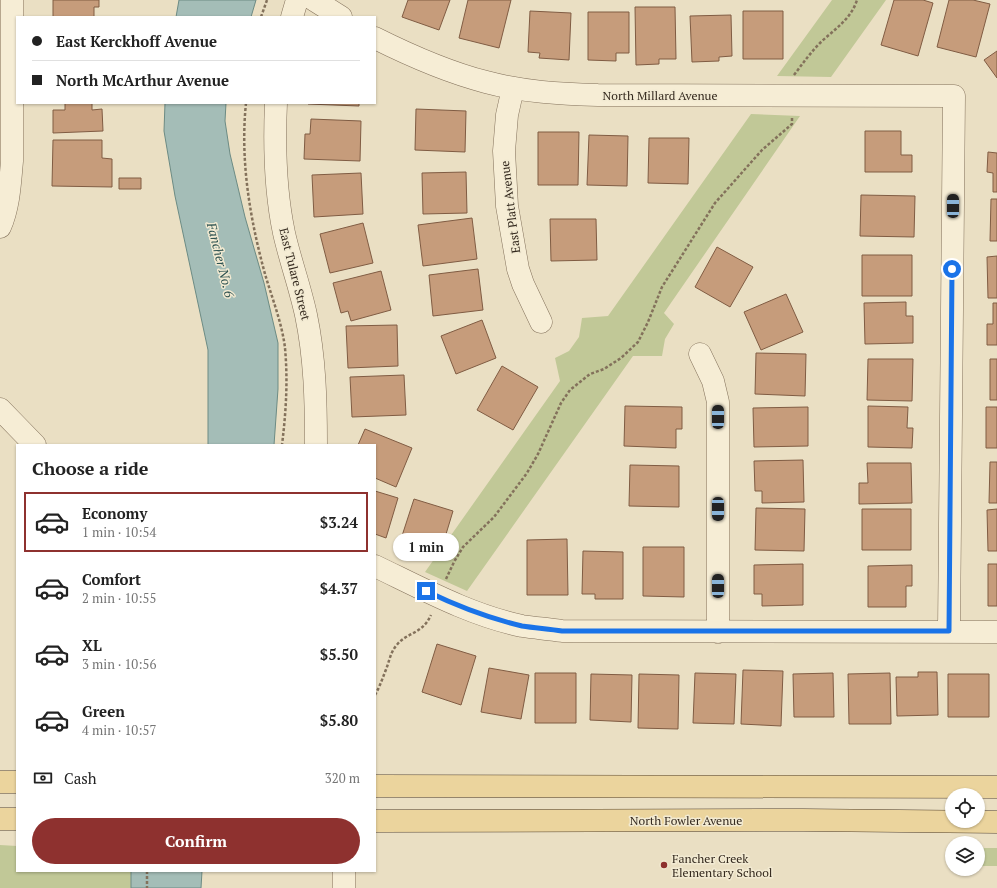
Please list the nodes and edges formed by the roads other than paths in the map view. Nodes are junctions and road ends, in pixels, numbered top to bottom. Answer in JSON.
{"nodes":[{"id":1,"x":12,"y":0,"type":"edge"},
{"id":2,"x":297,"y":0,"type":"edge"},
{"id":3,"x":314,"y":0,"type":"edge"},
{"id":4,"x":292,"y":16,"type":"edge"},
{"id":5,"x":339,"y":16,"type":"edge"},
{"id":6,"x":376,"y":38,"type":"edge"},
{"id":7,"x":513,"y":88,"type":"junction"},
{"id":8,"x":276,"y":104,"type":"edge"},
{"id":9,"x":0,"y":227,"type":"edge"},
{"id":10,"x":541,"y":322,"type":"dead end"},
{"id":11,"x":700,"y":354,"type":"dead end"},
{"id":12,"x":0,"y":409,"type":"edge"},
{"id":13,"x":34,"y":444,"type":"edge"},
{"id":14,"x":316,"y":444,"type":"edge"},
{"id":15,"x":376,"y":566,"type":"edge"},
{"id":16,"x":949,"y":631,"type":"junction"},
{"id":17,"x":718,"y":632,"type":"junction"},
{"id":18,"x":997,"y":632,"type":"edge"},
{"id":19,"x":0,"y":782,"type":"edge"},
{"id":20,"x":16,"y":782,"type":"edge"},
{"id":21,"x":376,"y":786,"type":"edge"},
{"id":22,"x":997,"y":787,"type":"edge"},
{"id":23,"x":0,"y":819,"type":"edge"},
{"id":24,"x":16,"y":819,"type":"edge"},
{"id":25,"x":376,"y":821,"type":"edge"},
{"id":26,"x":997,"y":822,"type":"edge"},
{"id":27,"x":344,"y":872,"type":"edge"},
{"id":28,"x":344,"y":888,"type":"edge"}],
"edges":[{"from":1,"to":9,"type":"street"},
{"from":2,"to":4,"type":"street"},
{"from":3,"to":5,"type":"street"},
{"from":6,"to":7,"type":"street","name":"North Millard Avenue"},
{"from":7,"to":10,"type":"street","name":"East Platt Avenue"},
{"from":7,"to":16,"type":"street","name":"North Millard Avenue"},
{"from":8,"to":14,"type":"street","name":"East Tulare Street"},
{"from":11,"to":17,"type":"street"},
{"from":12,"to":13,"type":"street"},
{"from":15,"to":17,"type":"street"},
{"from":16,"to":17,"type":"street"},
{"from":16,"to":18,"type":"street"},
{"from":19,"to":20,"type":"main road"},
{"from":21,"to":22,"type":"main road"},
{"from":23,"to":24,"type":"main road"},
{"from":25,"to":26,"type":"main road","name":"North Fowler Avenue"},
{"from":27,"to":28,"type":"street"}]}
